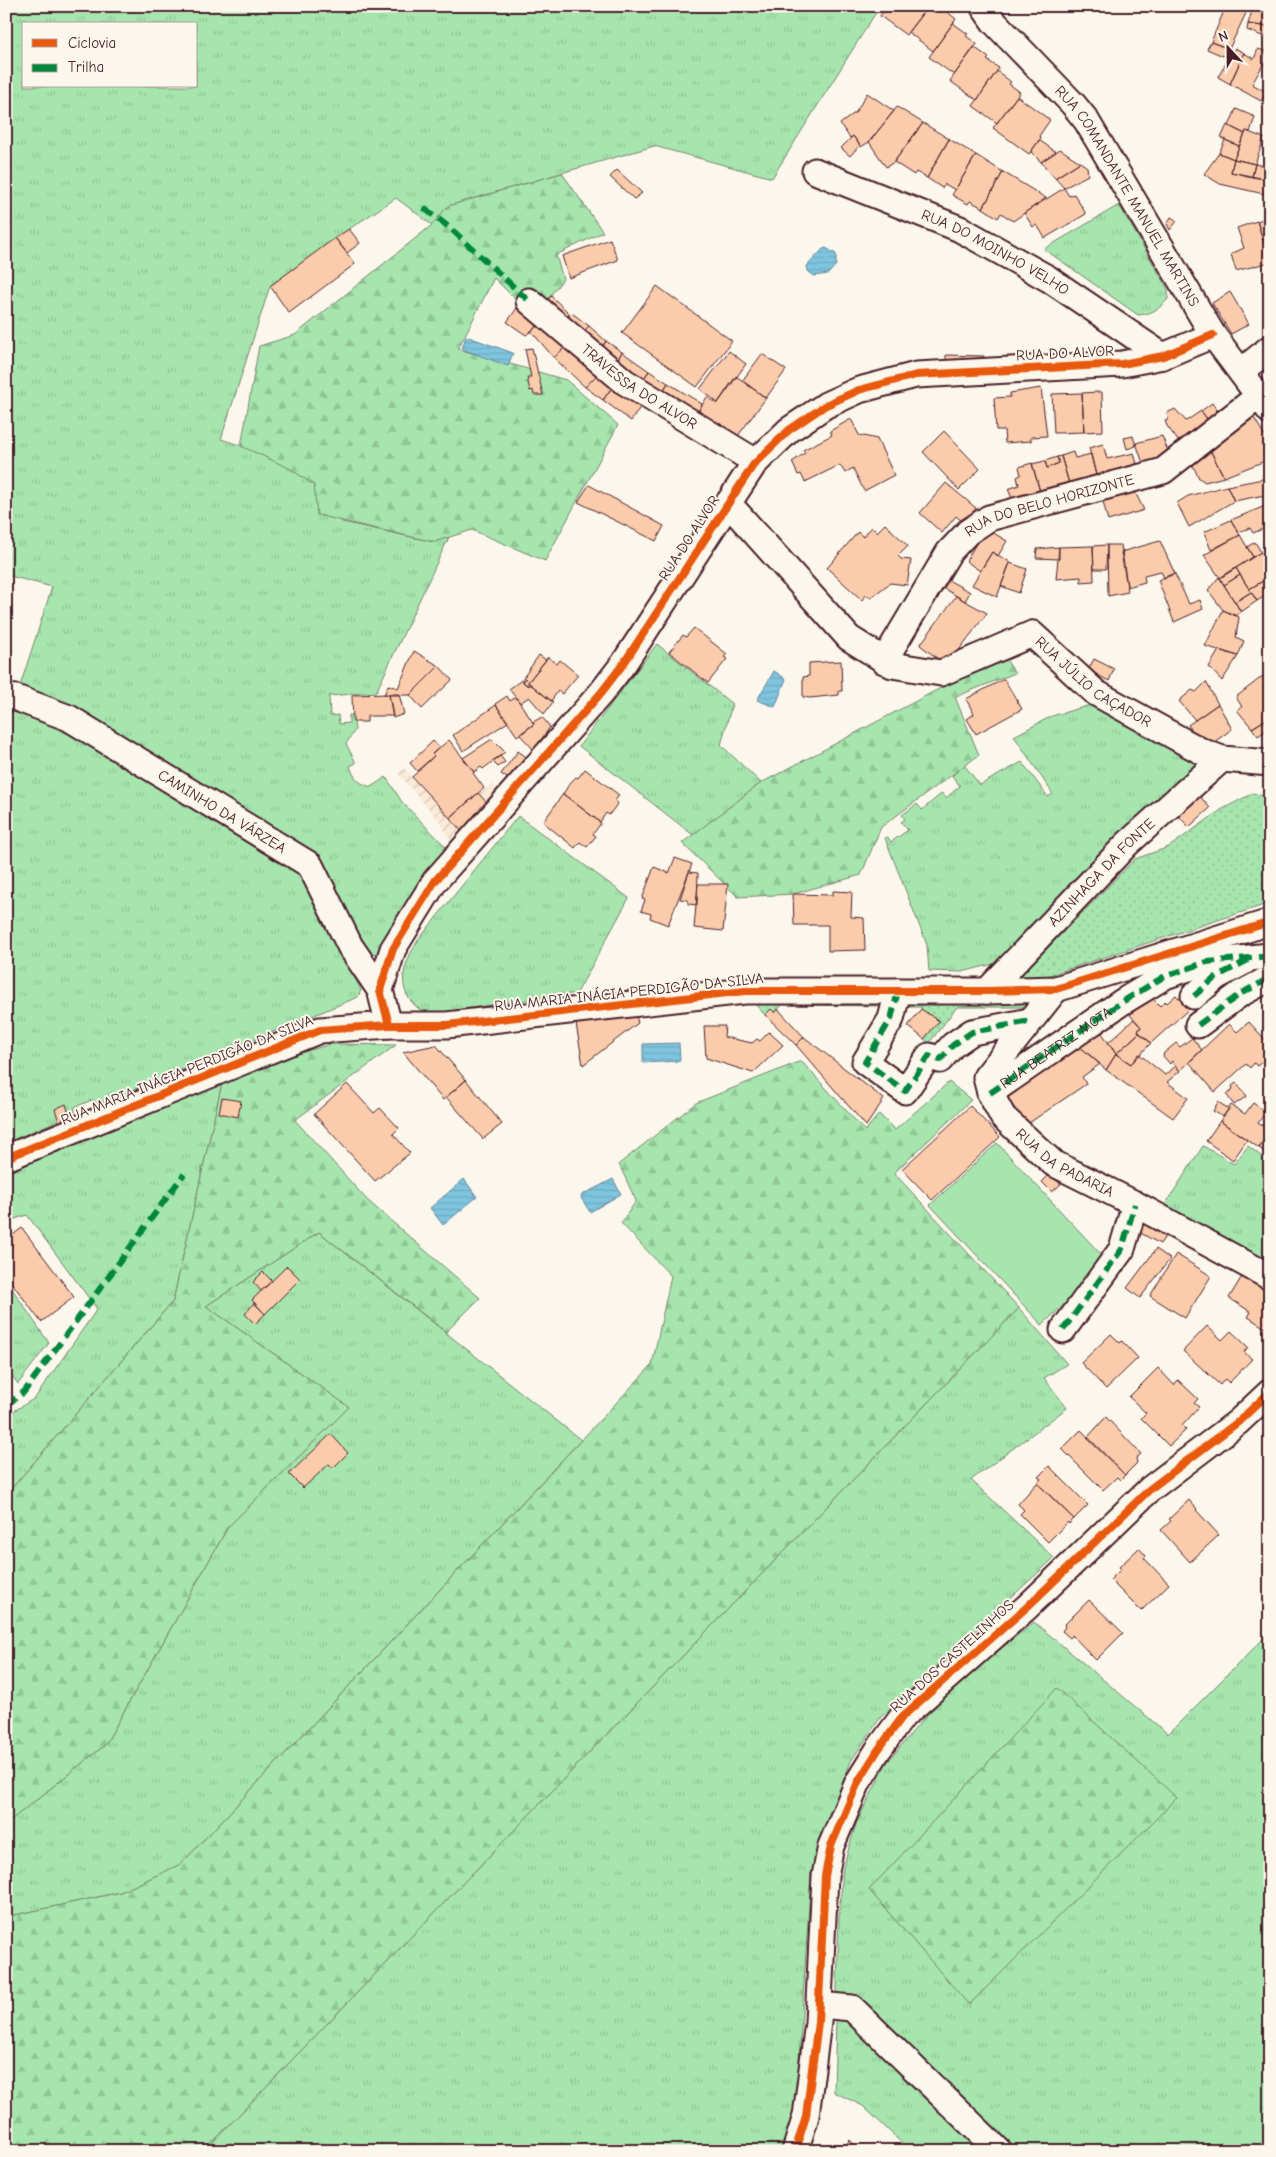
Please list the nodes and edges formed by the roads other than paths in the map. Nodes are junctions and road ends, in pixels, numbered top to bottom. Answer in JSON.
{"nodes":[{"id":1,"x":983,"y":6,"type":"edge"},
{"id":2,"x":815,"y":171,"type":"dead end"},
{"id":3,"x":529,"y":301,"type":"dead end"},
{"id":4,"x":1213,"y":335,"type":"junction"},
{"id":5,"x":1270,"y":348,"type":"edge"},
{"id":6,"x":1163,"y":356,"type":"junction"},
{"id":7,"x":1242,"y":371,"type":"junction"},
{"id":8,"x":1265,"y":403,"type":"edge"},
{"id":9,"x":756,"y":462,"type":"junction"},
{"id":10,"x":728,"y":503,"type":"junction"},
{"id":11,"x":884,"y":660,"type":"junction"},
{"id":12,"x":6,"y":697,"type":"edge"},
{"id":13,"x":1222,"y":758,"type":"junction"},
{"id":14,"x":1264,"y":763,"type":"edge"},
{"id":15,"x":1270,"y":922,"type":"edge"},
{"id":16,"x":1262,"y":956,"type":"edge"},
{"id":17,"x":1270,"y":978,"type":"edge"},
{"id":18,"x":1056,"y":989,"type":"junction"},
{"id":19,"x":380,"y":990,"type":"junction"},
{"id":20,"x":898,"y":991,"type":"junction"},
{"id":21,"x":987,"y":991,"type":"junction"},
{"id":22,"x":1194,"y":996,"type":"dead end"},
{"id":23,"x":1030,"y":1021,"type":"junction"},
{"id":24,"x":389,"y":1025,"type":"junction"},
{"id":25,"x":1198,"y":1025,"type":"dead end"},
{"id":26,"x":990,"y":1093,"type":"junction"},
{"id":27,"x":6,"y":1158,"type":"edge"},
{"id":28,"x":1135,"y":1204,"type":"junction"},
{"id":29,"x":1270,"y":1277,"type":"edge"},
{"id":30,"x":1063,"y":1330,"type":"dead end"},
{"id":31,"x":1270,"y":1392,"type":"edge"},
{"id":32,"x":819,"y":2005,"type":"junction"},
{"id":33,"x":795,"y":2151,"type":"edge"},
{"id":34,"x":999,"y":2151,"type":"edge"}],
"edges":[{"from":1,"to":4,"type":"street","name":"RUA COMANDANTE MANUEL MARTINS"},
{"from":2,"to":6,"type":"street","name":"RUA DO MOINHO VELHO"},
{"from":3,"to":9,"type":"street","name":"TRAVESSA DO ALVOR"},
{"from":4,"to":6,"type":"street","name":"RUA DO ALVOR"},
{"from":4,"to":7,"type":"street","name":"RUA COMANDANTE MANUEL MARTINS"},
{"from":5,"to":7,"type":"street"},
{"from":6,"to":9,"type":"street","name":"RUA DO ALVOR"},
{"from":7,"to":8,"type":"street","name":"RUA COMANDANTE MANUEL MARTINS"},
{"from":8,"to":11,"type":"street","name":"RUA DO BELO HORIZONTE"},
{"from":9,"to":10,"type":"street","name":"RUA DO ALVOR"},
{"from":10,"to":11,"type":"street","name":"RUA JÚLIO CAÇADOR"},
{"from":10,"to":19,"type":"street","name":"RUA DO ALVOR"},
{"from":11,"to":13,"type":"street","name":"RUA JÚLIO CAÇADOR"},
{"from":12,"to":19,"type":"street","name":"CAMINHO DA VÁRZEA"},
{"from":13,"to":14,"type":"street","name":"RUA JÚLIO CAÇADOR"},
{"from":13,"to":21,"type":"street","name":"AZINHAGA DA FONTE"},
{"from":15,"to":18,"type":"street","name":"RUA MARIA INÁCIA PERDIGÃO DA SILVA"},
{"from":16,"to":22,"type":"street"},
{"from":16,"to":26,"type":"street","name":"RUA BEATRIZ MOTA"},
{"from":17,"to":25,"type":"street"},
{"from":18,"to":21,"type":"street","name":"RUA MARIA INÁCIA PERDIGÃO DA SILVA"},
{"from":18,"to":23,"type":"street","name":"RUA DA PADARIA"},
{"from":19,"to":24,"type":"street"},
{"from":20,"to":21,"type":"street","name":"RUA MARIA INÁCIA PERDIGÃO DA SILVA"},
{"from":20,"to":23,"type":"street"},
{"from":20,"to":24,"type":"street","name":"RUA MARIA INÁCIA PERDIGÃO DA SILVA"},
{"from":23,"to":26,"type":"street","name":"RUA DA PADARIA"},
{"from":24,"to":27,"type":"street","name":"RUA MARIA INÁCIA PERDIGÃO DA SILVA"},
{"from":26,"to":28,"type":"street","name":"RUA DA PADARIA"},
{"from":28,"to":29,"type":"street","name":"RUA DA PADARIA"},
{"from":28,"to":30,"type":"street"},
{"from":31,"to":32,"type":"street","name":"RUA DOS CASTELINHOS"},
{"from":32,"to":33,"type":"street","name":"RUA DOS CASTELINHOS"},
{"from":32,"to":34,"type":"street"}]}
